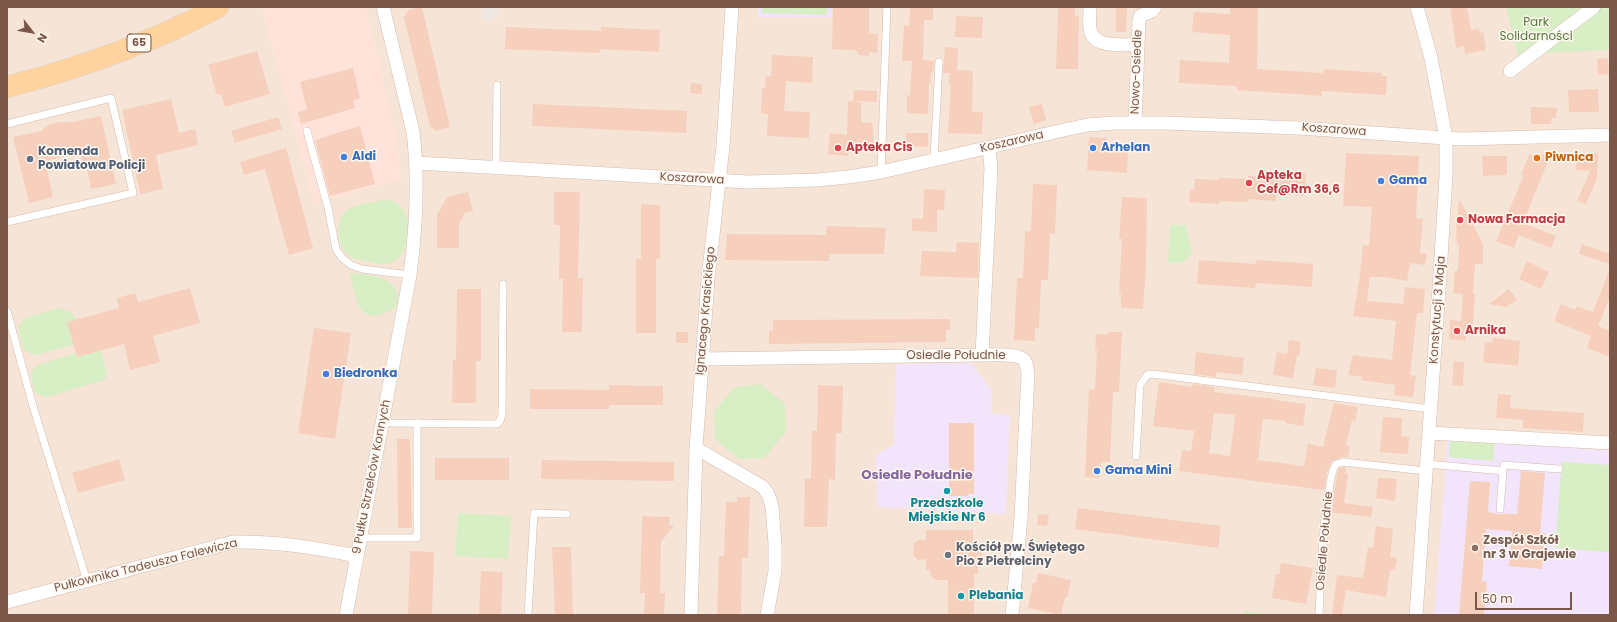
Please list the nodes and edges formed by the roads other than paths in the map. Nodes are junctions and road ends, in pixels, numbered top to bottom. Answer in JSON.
{"nodes":[{"id":1,"x":218,"y":7,"type":"edge"},
{"id":2,"x":383,"y":7,"type":"edge"},
{"id":3,"x":732,"y":7,"type":"edge"},
{"id":4,"x":887,"y":7,"type":"edge"},
{"id":5,"x":1090,"y":7,"type":"edge"},
{"id":6,"x":1155,"y":7,"type":"edge"},
{"id":7,"x":1417,"y":7,"type":"edge"},
{"id":8,"x":1594,"y":7,"type":"edge"},
{"id":9,"x":1137,"y":45,"type":"junction"},
{"id":10,"x":939,"y":62,"type":"dead end"},
{"id":11,"x":1510,"y":71,"type":"dead end"},
{"id":12,"x":497,"y":85,"type":"dead end"},
{"id":13,"x":7,"y":87,"type":"edge"},
{"id":14,"x":1135,"y":123,"type":"junction"},
{"id":15,"x":7,"y":124,"type":"edge"},
{"id":16,"x":307,"y":131,"type":"dead end"},
{"id":17,"x":1610,"y":135,"type":"edge"},
{"id":18,"x":1446,"y":138,"type":"junction"},
{"id":19,"x":989,"y":148,"type":"junction"},
{"id":20,"x":934,"y":160,"type":"junction"},
{"id":21,"x":417,"y":163,"type":"junction"},
{"id":22,"x":496,"y":168,"type":"junction"},
{"id":23,"x":881,"y":172,"type":"junction"},
{"id":24,"x":720,"y":180,"type":"junction"},
{"id":25,"x":7,"y":222,"type":"edge"},
{"id":26,"x":410,"y":275,"type":"junction"},
{"id":27,"x":503,"y":284,"type":"dead end"},
{"id":28,"x":9,"y":309,"type":"edge"},
{"id":29,"x":982,"y":355,"type":"junction"},
{"id":30,"x":702,"y":359,"type":"junction"},
{"id":31,"x":1431,"y":408,"type":"junction"},
{"id":32,"x":383,"y":422,"type":"junction"},
{"id":33,"x":417,"y":423,"type":"junction"},
{"id":34,"x":1429,"y":433,"type":"junction"},
{"id":35,"x":1610,"y":443,"type":"edge"},
{"id":36,"x":696,"y":448,"type":"junction"},
{"id":37,"x":1136,"y":456,"type":"dead end"},
{"id":38,"x":1427,"y":468,"type":"junction"},
{"id":39,"x":1559,"y":469,"type":"dead end"},
{"id":40,"x":1503,"y":471,"type":"junction"},
{"id":41,"x":1500,"y":509,"type":"dead end"},
{"id":42,"x":567,"y":514,"type":"dead end"},
{"id":43,"x":361,"y":538,"type":"junction"},
{"id":44,"x":357,"y":556,"type":"junction"},
{"id":45,"x":87,"y":580,"type":"junction"},
{"id":46,"x":7,"y":602,"type":"edge"},
{"id":47,"x":346,"y":615,"type":"edge"},
{"id":48,"x":528,"y":615,"type":"edge"},
{"id":49,"x":691,"y":615,"type":"edge"},
{"id":50,"x":768,"y":615,"type":"edge"},
{"id":51,"x":1012,"y":615,"type":"edge"},
{"id":52,"x":1319,"y":615,"type":"edge"},
{"id":53,"x":1416,"y":615,"type":"edge"}],
"edges":[{"from":1,"to":13,"type":"main road","number":"65"},
{"from":2,"to":21,"type":"street","name":"9 Pułku Strzelców Konnych"},
{"from":3,"to":24,"type":"street","name":"Ignacego Krasickiego"},
{"from":4,"to":23,"type":"lane"},
{"from":5,"to":9,"type":"street"},
{"from":6,"to":9,"type":"street","name":"Nowo-Osiedle"},
{"from":7,"to":18,"type":"street","name":"Konstytucji 3 Maja"},
{"from":8,"to":11,"type":"street"},
{"from":9,"to":14,"type":"street","name":"Nowo-Osiedle"},
{"from":10,"to":20,"type":"lane"},
{"from":12,"to":22,"type":"lane"},
{"from":14,"to":18,"type":"street","name":"Koszarowa"},
{"from":14,"to":19,"type":"street","name":"Koszarowa"},
{"from":15,"to":25,"type":"lane"},
{"from":16,"to":26,"type":"lane"},
{"from":17,"to":18,"type":"street","name":"Koszarowa"},
{"from":18,"to":31,"type":"street","name":"Konstytucji 3 Maja"},
{"from":19,"to":20,"type":"street","name":"Koszarowa"},
{"from":19,"to":29,"type":"street"},
{"from":20,"to":23,"type":"street","name":"Koszarowa"},
{"from":21,"to":22,"type":"street","name":"Koszarowa"},
{"from":21,"to":26,"type":"street","name":"9 Pułku Strzelców Konnych"},
{"from":22,"to":24,"type":"street","name":"Koszarowa"},
{"from":23,"to":24,"type":"street","name":"Koszarowa"},
{"from":24,"to":30,"type":"street","name":"Ignacego Krasickiego"},
{"from":26,"to":32,"type":"street","name":"9 Pułku Strzelców Konnych"},
{"from":27,"to":33,"type":"lane"},
{"from":28,"to":45,"type":"lane"},
{"from":29,"to":30,"type":"street","name":"Osiedle Południe"},
{"from":29,"to":51,"type":"street","name":"Osiedle Południe"},
{"from":30,"to":36,"type":"street","name":"Ignacego Krasickiego"},
{"from":31,"to":34,"type":"street","name":"Konstytucji 3 Maja"},
{"from":31,"to":37,"type":"lane"},
{"from":32,"to":33,"type":"lane"},
{"from":32,"to":43,"type":"street","name":"9 Pułku Strzelców Konnych"},
{"from":33,"to":43,"type":"lane"},
{"from":34,"to":35,"type":"street"},
{"from":34,"to":38,"type":"street","name":"Konstytucji 3 Maja"},
{"from":36,"to":49,"type":"street","name":"Ignacego Krasickiego"},
{"from":36,"to":50,"type":"street"},
{"from":38,"to":40,"type":"lane"},
{"from":38,"to":52,"type":"lane","name":"Osiedle Południe"},
{"from":38,"to":53,"type":"street","name":"Konstytucji 3 Maja"},
{"from":39,"to":40,"type":"lane"},
{"from":40,"to":41,"type":"lane"},
{"from":42,"to":48,"type":"lane"},
{"from":43,"to":44,"type":"street","name":"9 Pułku Strzelców Konnych"},
{"from":44,"to":45,"type":"street","name":"Pułkownika Tadeusza Falewicza"},
{"from":44,"to":47,"type":"street","name":"9 Pułku Strzelców Konnych"},
{"from":45,"to":46,"type":"street","name":"Pułkownika Tadeusza Falewicza"}]}
